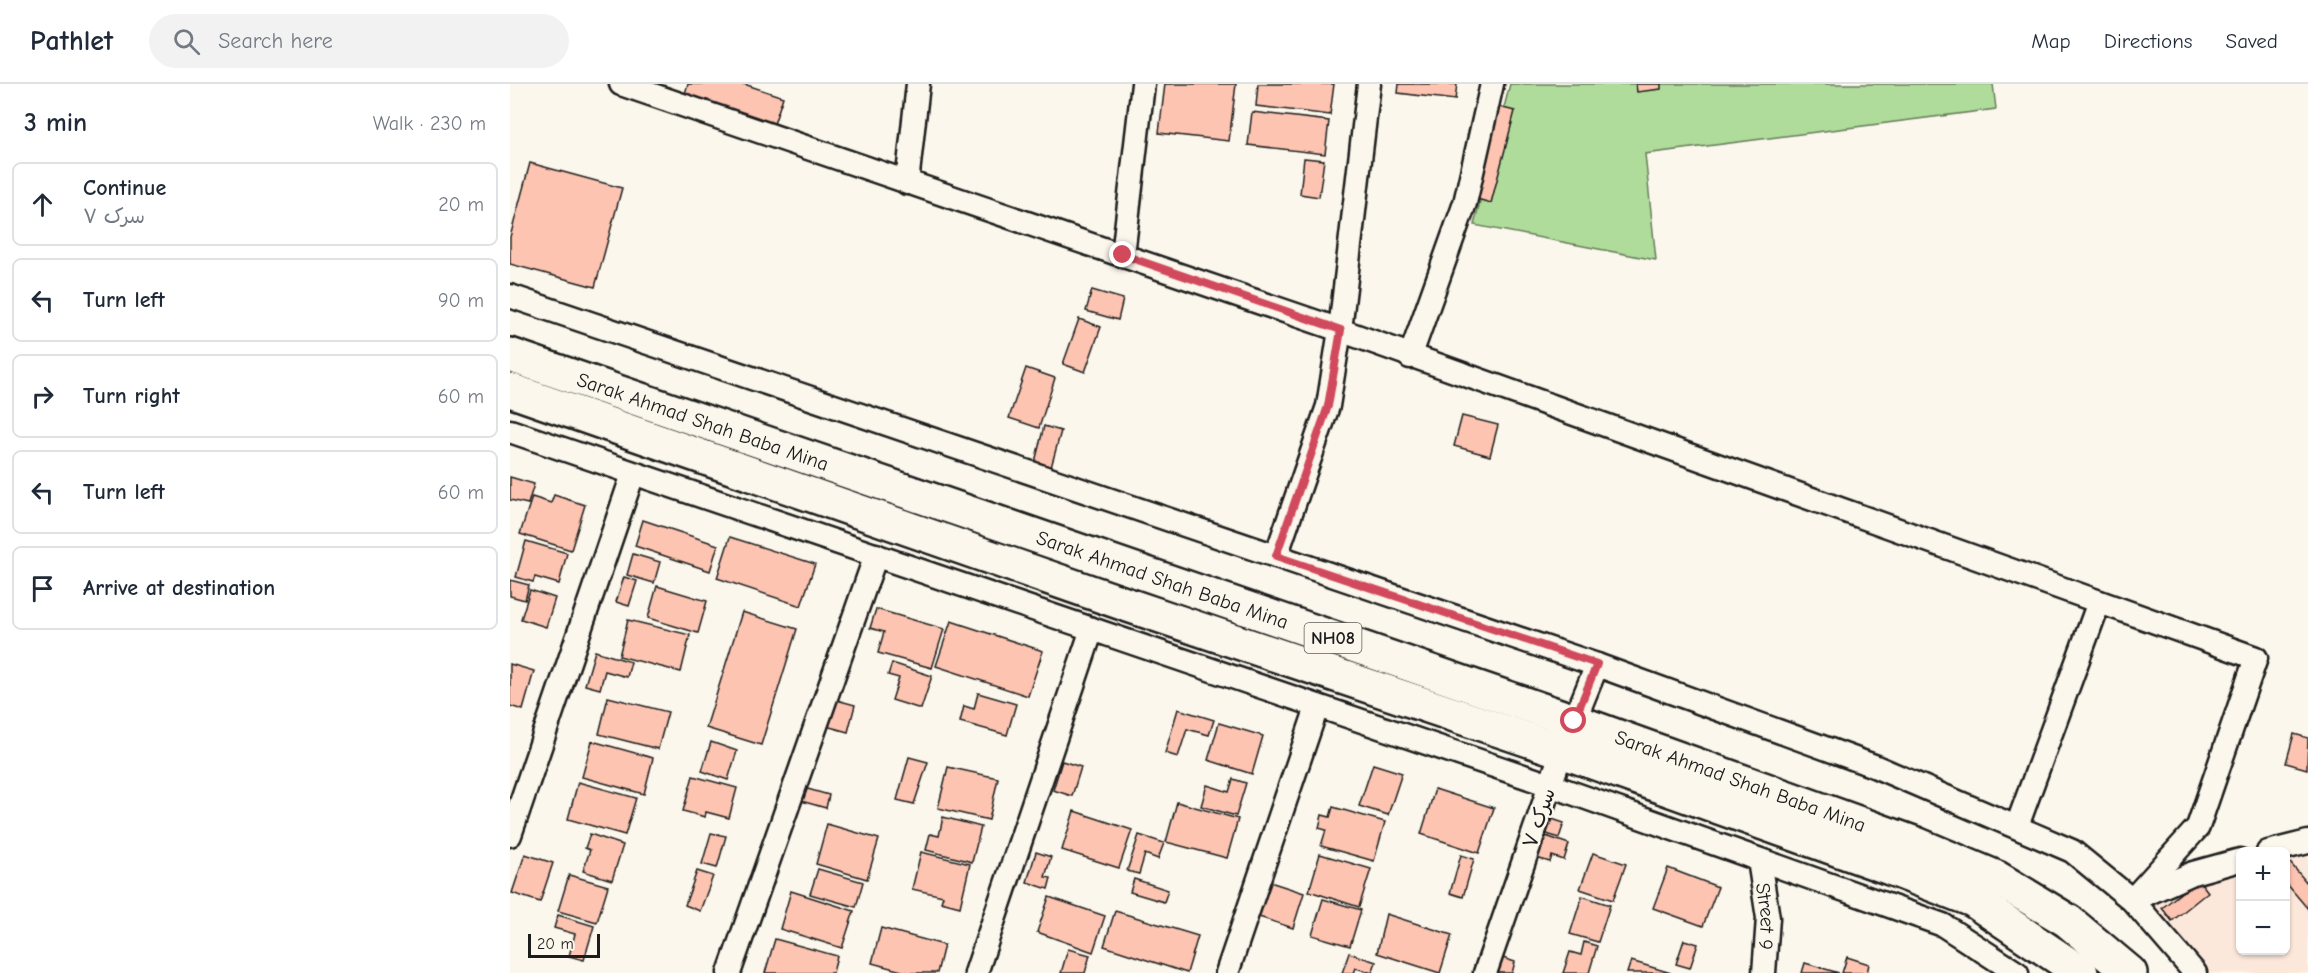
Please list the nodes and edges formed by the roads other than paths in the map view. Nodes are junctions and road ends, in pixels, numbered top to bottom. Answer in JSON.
{"nodes":[{"id":1,"x":621,"y":84,"type":"edge"},
{"id":2,"x":918,"y":84,"type":"edge"},
{"id":3,"x":1143,"y":84,"type":"edge"},
{"id":4,"x":1369,"y":84,"type":"edge"},
{"id":5,"x":1492,"y":84,"type":"edge"},
{"id":6,"x":907,"y":183,"type":"junction"},
{"id":7,"x":1123,"y":255,"type":"junction"},
{"id":8,"x":510,"y":296,"type":"edge"},
{"id":9,"x":1341,"y":330,"type":"junction"},
{"id":10,"x":510,"y":355,"type":"edge"},
{"id":11,"x":1410,"y":357,"type":"junction"},
{"id":12,"x":510,"y":390,"type":"edge"},
{"id":13,"x":510,"y":431,"type":"edge"},
{"id":14,"x":633,"y":474,"type":"junction"},
{"id":15,"x":876,"y":555,"type":"junction"},
{"id":16,"x":1276,"y":556,"type":"junction"},
{"id":17,"x":2100,"y":602,"type":"junction"},
{"id":18,"x":1092,"y":629,"type":"junction"},
{"id":19,"x":1597,"y":664,"type":"junction"},
{"id":20,"x":1317,"y":707,"type":"junction"},
{"id":21,"x":1574,"y":721,"type":"junction"},
{"id":22,"x":1562,"y":752,"type":"junction"},
{"id":23,"x":1550,"y":785,"type":"junction"},
{"id":24,"x":2017,"y":826,"type":"junction"},
{"id":25,"x":510,"y":835,"type":"edge"},
{"id":26,"x":2308,"y":842,"type":"edge"},
{"id":27,"x":2288,"y":847,"type":"edge"},
{"id":28,"x":1759,"y":860,"type":"junction"},
{"id":29,"x":2236,"y":861,"type":"edge"},
{"id":30,"x":2132,"y":900,"type":"junction"},
{"id":31,"x":729,"y":973,"type":"edge"},
{"id":32,"x":976,"y":973,"type":"edge"},
{"id":33,"x":1227,"y":973,"type":"edge"},
{"id":34,"x":1485,"y":973,"type":"edge"},
{"id":35,"x":1764,"y":973,"type":"edge"},
{"id":36,"x":2018,"y":973,"type":"edge"},
{"id":37,"x":2081,"y":973,"type":"edge"},
{"id":38,"x":2130,"y":973,"type":"edge"},
{"id":39,"x":2195,"y":973,"type":"edge"}],
"edges":[{"from":1,"to":6,"type":"street"},
{"from":2,"to":6,"type":"street"},
{"from":3,"to":7,"type":"street"},
{"from":4,"to":9,"type":"street"},
{"from":5,"to":11,"type":"street"},
{"from":6,"to":7,"type":"street"},
{"from":7,"to":9,"type":"street"},
{"from":8,"to":16,"type":"street"},
{"from":9,"to":11,"type":"street"},
{"from":9,"to":16,"type":"street"},
{"from":10,"to":21,"type":"highway","name":"Sarak Ahmad Shah Baba Mina","number":"NH08"},
{"from":11,"to":17,"type":"street"},
{"from":12,"to":22,"type":"highway","number":"NH08"},
{"from":13,"to":14,"type":"street"},
{"from":14,"to":15,"type":"street"},
{"from":14,"to":25,"type":"street"},
{"from":15,"to":18,"type":"street"},
{"from":15,"to":31,"type":"street"},
{"from":16,"to":19,"type":"street"},
{"from":17,"to":24,"type":"street"},
{"from":17,"to":30,"type":"street"},
{"from":18,"to":20,"type":"street"},
{"from":18,"to":32,"type":"street"},
{"from":19,"to":21,"type":"street","name":"سرک ۷"},
{"from":19,"to":24,"type":"street"},
{"from":20,"to":23,"type":"street"},
{"from":20,"to":33,"type":"street"},
{"from":21,"to":22,"type":"street","name":"سرک ۷"},
{"from":21,"to":38,"type":"highway","name":"Sarak Ahmad Shah Baba Mina","number":"NH08"},
{"from":22,"to":23,"type":"street","name":"سرک ۷"},
{"from":22,"to":37,"type":"highway","number":"NH08"},
{"from":23,"to":28,"type":"street"},
{"from":23,"to":34,"type":"street","name":"سرک ۷"},
{"from":24,"to":30,"type":"street"},
{"from":26,"to":27,"type":"street"},
{"from":28,"to":35,"type":"street","name":"Street 9"},
{"from":28,"to":36,"type":"street"},
{"from":29,"to":30,"type":"street"},
{"from":30,"to":39,"type":"street"}]}
